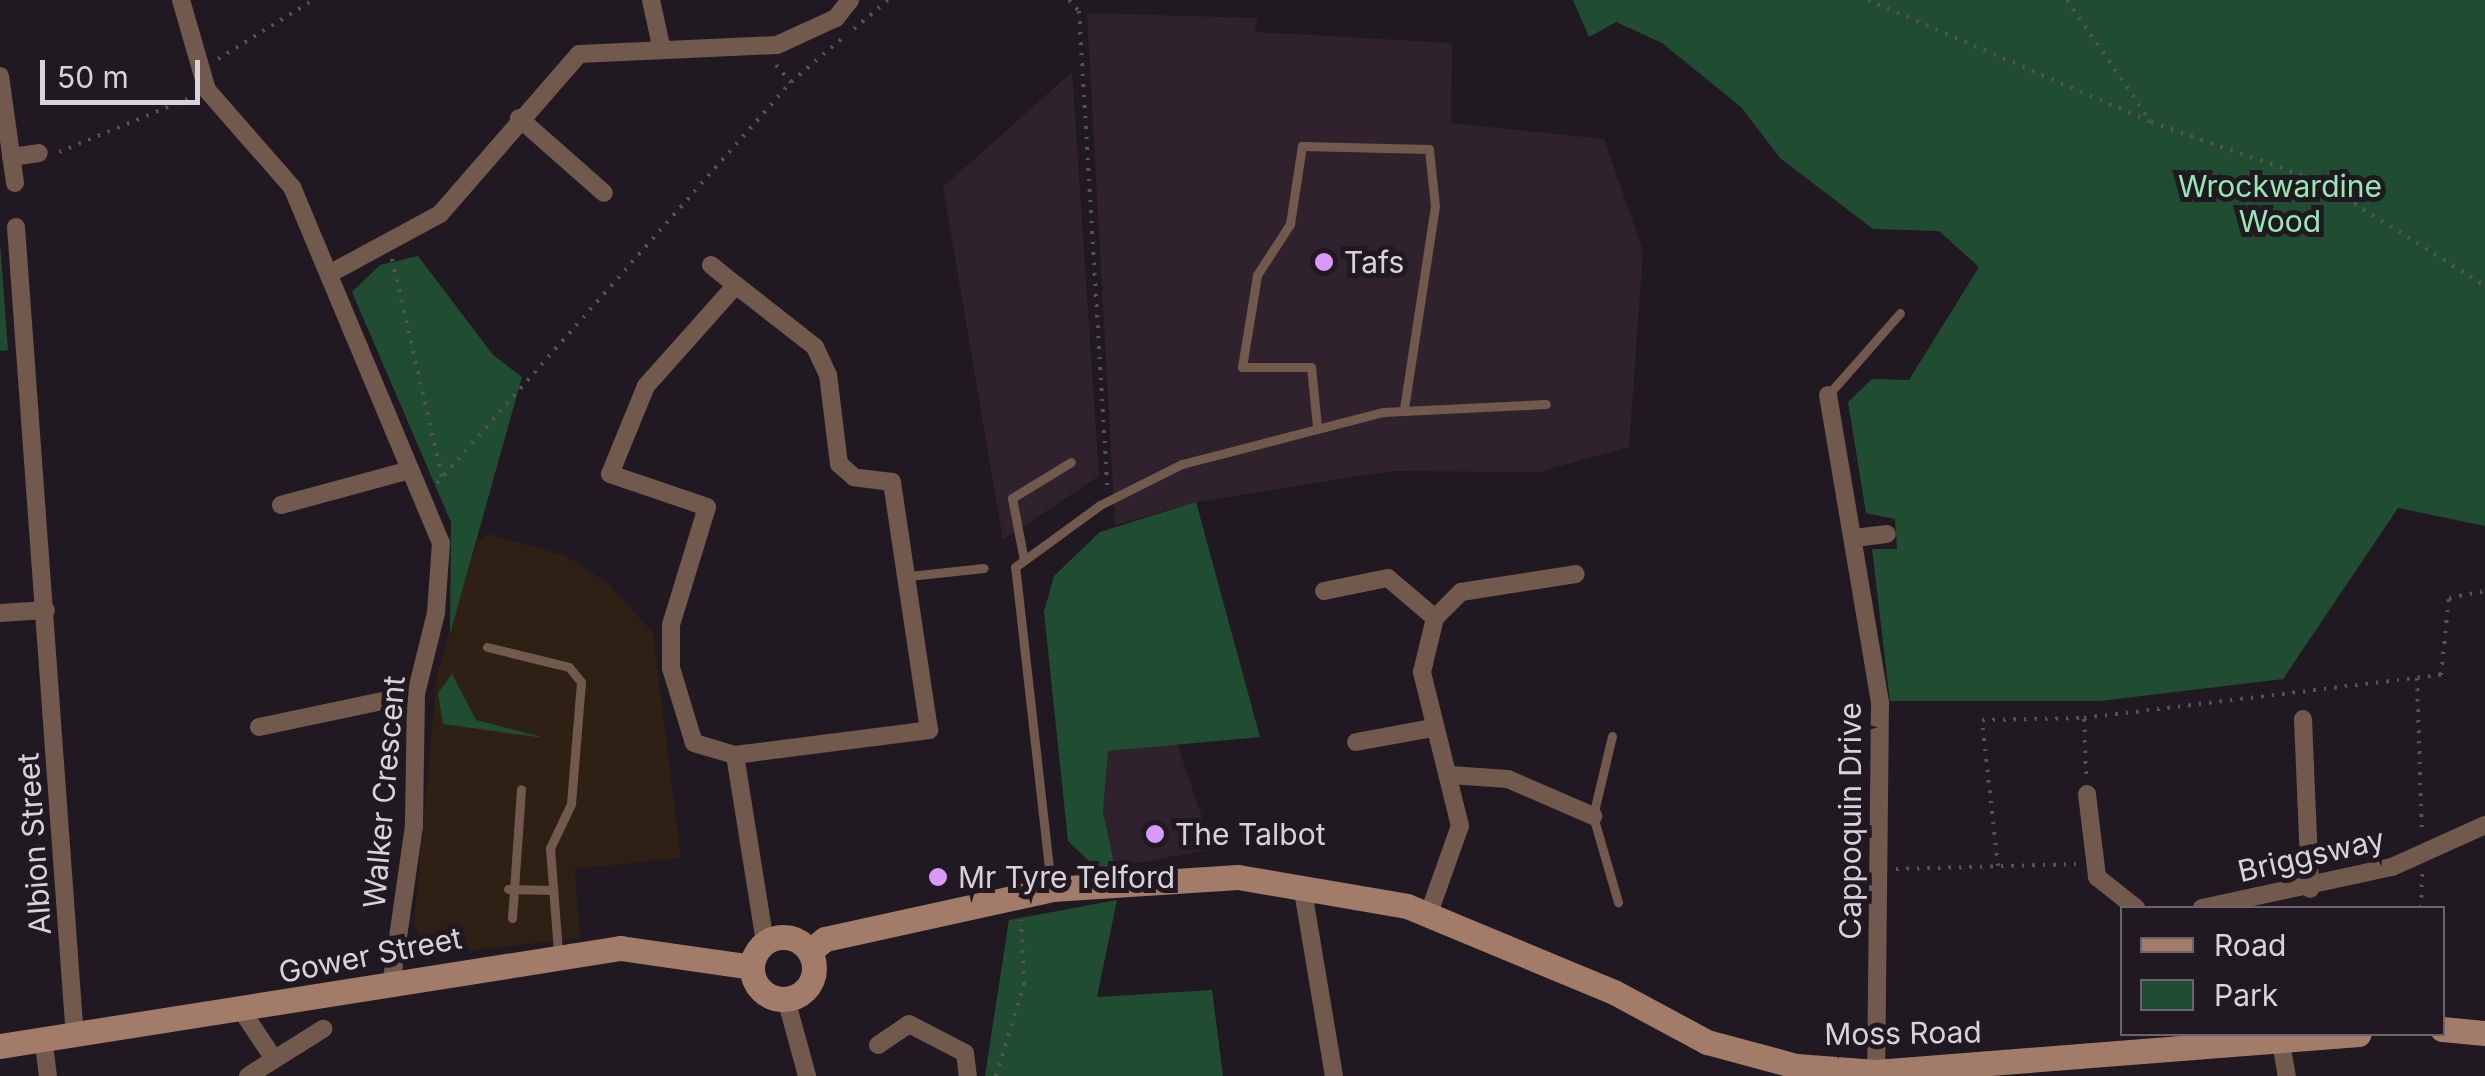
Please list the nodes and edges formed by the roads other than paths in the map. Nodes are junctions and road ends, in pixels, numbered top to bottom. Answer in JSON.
{"nodes":[{"id":1,"x":181,"y":0,"type":"edge"},
{"id":2,"x":651,"y":0,"type":"edge"},
{"id":3,"x":850,"y":0,"type":"edge"},
{"id":4,"x":660,"y":46,"type":"junction"},
{"id":5,"x":0,"y":76,"type":"edge"},
{"id":6,"x":519,"y":118,"type":"junction"},
{"id":7,"x":39,"y":153,"type":"road end"},
{"id":8,"x":11,"y":157,"type":"junction"},
{"id":9,"x":14,"y":183,"type":"dead end"},
{"id":10,"x":604,"y":194,"type":"dead end"},
{"id":11,"x":16,"y":228,"type":"dead end"},
{"id":12,"x":711,"y":265,"type":"dead end"},
{"id":13,"x":328,"y":274,"type":"junction"},
{"id":14,"x":736,"y":285,"type":"junction"},
{"id":15,"x":1900,"y":313,"type":"dead end"},
{"id":16,"x":1828,"y":394,"type":"joint"},
{"id":17,"x":1546,"y":404,"type":"dead end"},
{"id":18,"x":1404,"y":409,"type":"junction"},
{"id":19,"x":1317,"y":426,"type":"junction"},
{"id":20,"x":1071,"y":462,"type":"dead end"},
{"id":21,"x":410,"y":470,"type":"junction"},
{"id":22,"x":281,"y":504,"type":"dead end"},
{"id":23,"x":1887,"y":534,"type":"dead end"},
{"id":24,"x":1854,"y":538,"type":"junction"},
{"id":25,"x":1024,"y":560,"type":"junction"},
{"id":26,"x":984,"y":568,"type":"dead end"},
{"id":27,"x":1576,"y":574,"type":"dead end"},
{"id":28,"x":909,"y":576,"type":"junction"},
{"id":29,"x":1324,"y":591,"type":"dead end"},
{"id":30,"x":46,"y":610,"type":"junction"},
{"id":31,"x":0,"y":613,"type":"edge"},
{"id":32,"x":1435,"y":618,"type":"junction"},
{"id":33,"x":487,"y":648,"type":"dead end"},
{"id":34,"x":416,"y":694,"type":"junction"},
{"id":35,"x":2303,"y":719,"type":"dead end"},
{"id":36,"x":259,"y":728,"type":"dead end"},
{"id":37,"x":1432,"y":728,"type":"junction"},
{"id":38,"x":1612,"y":736,"type":"dead end"},
{"id":39,"x":1356,"y":742,"type":"dead end"},
{"id":40,"x":736,"y":756,"type":"junction"},
{"id":41,"x":1450,"y":774,"type":"junction"},
{"id":42,"x":521,"y":789,"type":"dead end"},
{"id":43,"x":2087,"y":794,"type":"road end"},
{"id":44,"x":1593,"y":816,"type":"junction"},
{"id":45,"x":2485,"y":824,"type":"edge"},
{"id":46,"x":1302,"y":885,"type":"junction"},
{"id":47,"x":1052,"y":888,"type":"junction"},
{"id":48,"x":508,"y":889,"type":"junction"},
{"id":49,"x":553,"y":890,"type":"junction"},
{"id":50,"x":2310,"y":890,"type":"junction"},
{"id":51,"x":1618,"y":902,"type":"dead end"},
{"id":52,"x":2134,"y":906,"type":"edge"},
{"id":53,"x":2214,"y":906,"type":"edge"},
{"id":54,"x":1429,"y":914,"type":"junction"},
{"id":55,"x":512,"y":918,"type":"dead end"},
{"id":56,"x":765,"y":942,"type":"junction"},
{"id":57,"x":810,"y":952,"type":"junction"},
{"id":58,"x":558,"y":956,"type":"junction"},
{"id":59,"x":752,"y":968,"type":"junction"},
{"id":60,"x":392,"y":978,"type":"junction"},
{"id":61,"x":786,"y":999,"type":"junction"},
{"id":62,"x":242,"y":1011,"type":"junction"},
{"id":63,"x":2445,"y":1028,"type":"edge"},
{"id":64,"x":322,"y":1029,"type":"dead end"},
{"id":65,"x":2485,"y":1033,"type":"edge"},
{"id":66,"x":2342,"y":1036,"type":"edge"},
{"id":67,"x":74,"y":1038,"type":"junction"},
{"id":68,"x":2170,"y":1042,"type":"edge"},
{"id":69,"x":2281,"y":1043,"type":"junction"},
{"id":70,"x":44,"y":1044,"type":"junction"},
{"id":71,"x":878,"y":1045,"type":"dead end"},
{"id":72,"x":0,"y":1046,"type":"edge"},
{"id":73,"x":274,"y":1059,"type":"junction"},
{"id":74,"x":1797,"y":1071,"type":"edge"},
{"id":75,"x":1876,"y":1072,"type":"junction"},
{"id":76,"x":48,"y":1076,"type":"edge"},
{"id":77,"x":248,"y":1076,"type":"edge"},
{"id":78,"x":807,"y":1076,"type":"edge"},
{"id":79,"x":968,"y":1076,"type":"edge"},
{"id":80,"x":1334,"y":1076,"type":"edge"},
{"id":81,"x":2287,"y":1076,"type":"edge"}],
"edges":[{"from":1,"to":13,"type":"street","name":"Walker Crescent"},
{"from":2,"to":4,"type":"street"},
{"from":3,"to":4,"type":"street"},
{"from":4,"to":6,"type":"street"},
{"from":5,"to":8,"type":"street"},
{"from":6,"to":10,"type":"street"},
{"from":6,"to":13,"type":"street"},
{"from":7,"to":8,"type":"street"},
{"from":8,"to":9,"type":"street"},
{"from":11,"to":30,"type":"street","name":"Albion Street"},
{"from":12,"to":14,"type":"street"},
{"from":13,"to":21,"type":"street","name":"Walker Crescent"},
{"from":14,"to":28,"type":"street"},
{"from":14,"to":40,"type":"street"},
{"from":15,"to":16,"type":"lane"},
{"from":16,"to":24,"type":"street","name":"Cappoquin Drive"},
{"from":17,"to":18,"type":"lane"},
{"from":18,"to":19,"type":"lane"},
{"from":18,"to":19,"type":"lane"},
{"from":19,"to":25,"type":"lane"},
{"from":20,"to":25,"type":"lane"},
{"from":21,"to":22,"type":"street"},
{"from":21,"to":34,"type":"street","name":"Walker Crescent"},
{"from":23,"to":24,"type":"street"},
{"from":24,"to":75,"type":"street","name":"Cappoquin Drive"},
{"from":25,"to":47,"type":"lane"},
{"from":26,"to":28,"type":"lane"},
{"from":27,"to":32,"type":"street"},
{"from":28,"to":40,"type":"street"},
{"from":29,"to":32,"type":"street"},
{"from":30,"to":31,"type":"street"},
{"from":30,"to":67,"type":"street","name":"Albion Street"},
{"from":32,"to":37,"type":"street"},
{"from":33,"to":49,"type":"lane"},
{"from":34,"to":36,"type":"street"},
{"from":34,"to":60,"type":"street","name":"Walker Crescent"},
{"from":35,"to":50,"type":"street"},
{"from":37,"to":39,"type":"street"},
{"from":37,"to":41,"type":"street"},
{"from":38,"to":44,"type":"lane"},
{"from":40,"to":56,"type":"street"},
{"from":41,"to":44,"type":"street"},
{"from":41,"to":54,"type":"street"},
{"from":42,"to":48,"type":"lane"},
{"from":43,"to":52,"type":"street"},
{"from":44,"to":51,"type":"lane"},
{"from":45,"to":50,"type":"street","name":"Briggsway"},
{"from":46,"to":47,"type":"street"},
{"from":46,"to":54,"type":"street","name":"Moss Road"},
{"from":46,"to":80,"type":"street"},
{"from":47,"to":57,"type":"street"},
{"from":48,"to":49,"type":"lane"},
{"from":48,"to":55,"type":"lane"},
{"from":49,"to":58,"type":"lane"},
{"from":50,"to":53,"type":"street","name":"Briggsway"},
{"from":54,"to":74,"type":"street","name":"Moss Road"},
{"from":56,"to":57,"type":"street"},
{"from":56,"to":59,"type":"street"},
{"from":57,"to":61,"type":"street"},
{"from":58,"to":59,"type":"street","name":"Gower Street"},
{"from":58,"to":60,"type":"street","name":"Gower Street"},
{"from":59,"to":61,"type":"street"},
{"from":60,"to":62,"type":"street","name":"Gower Street"},
{"from":61,"to":78,"type":"street"},
{"from":62,"to":67,"type":"street","name":"Gower Street"},
{"from":62,"to":73,"type":"street"},
{"from":63,"to":65,"type":"street"},
{"from":64,"to":73,"type":"street"},
{"from":66,"to":69,"type":"street","name":"Moss Road"},
{"from":67,"to":70,"type":"street","name":"Gower Street"},
{"from":68,"to":69,"type":"street","name":"Moss Road"},
{"from":68,"to":75,"type":"street","name":"Moss Road"},
{"from":69,"to":81,"type":"street"},
{"from":70,"to":72,"type":"street","name":"Gower Street"},
{"from":70,"to":76,"type":"street"},
{"from":71,"to":79,"type":"street"},
{"from":73,"to":77,"type":"street"},
{"from":74,"to":75,"type":"street","name":"Moss Road"}]}
